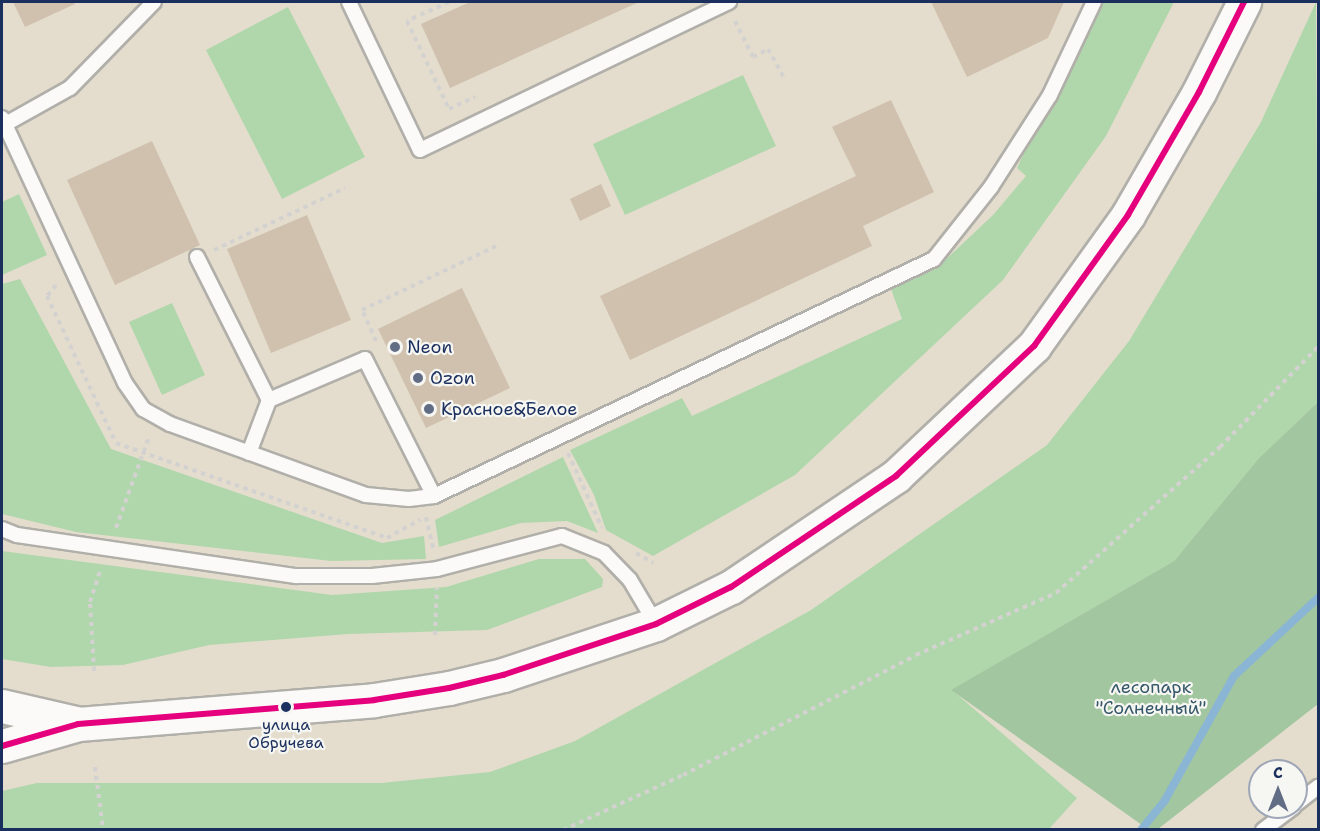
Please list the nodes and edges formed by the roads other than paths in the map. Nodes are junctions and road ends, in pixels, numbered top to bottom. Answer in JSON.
{"nodes":[{"id":1,"x":154,"y":2,"type":"edge"},
{"id":2,"x":349,"y":2,"type":"edge"},
{"id":3,"x":728,"y":2,"type":"edge"},
{"id":4,"x":1094,"y":2,"type":"edge"},
{"id":5,"x":1244,"y":2,"type":"edge"},
{"id":6,"x":2,"y":123,"type":"edge"},
{"id":7,"x":197,"y":257,"type":"road end"},
{"id":8,"x":269,"y":400,"type":"junction"},
{"id":9,"x":249,"y":453,"type":"junction"},
{"id":10,"x":434,"y":496,"type":"junction"},
{"id":11,"x":2,"y":529,"type":"edge"},
{"id":12,"x":656,"y":624,"type":"junction"},
{"id":13,"x":2,"y":706,"type":"edge"},
{"id":14,"x":78,"y":724,"type":"junction"},
{"id":15,"x":2,"y":746,"type":"edge"},
{"id":16,"x":1277,"y":819,"type":"edge"},
{"id":17,"x":1263,"y":830,"type":"edge"}],
"edges":[{"from":1,"to":6,"type":"lane"},
{"from":2,"to":3,"type":"lane"},
{"from":4,"to":10,"type":"lane"},
{"from":5,"to":12,"type":"street"},
{"from":6,"to":9,"type":"lane"},
{"from":7,"to":8,"type":"lane"},
{"from":8,"to":9,"type":"lane"},
{"from":8,"to":10,"type":"lane"},
{"from":9,"to":10,"type":"lane"},
{"from":11,"to":12,"type":"lane"},
{"from":12,"to":14,"type":"street"},
{"from":13,"to":14,"type":"street"},
{"from":14,"to":15,"type":"street"},
{"from":16,"to":17,"type":"lane"}]}
